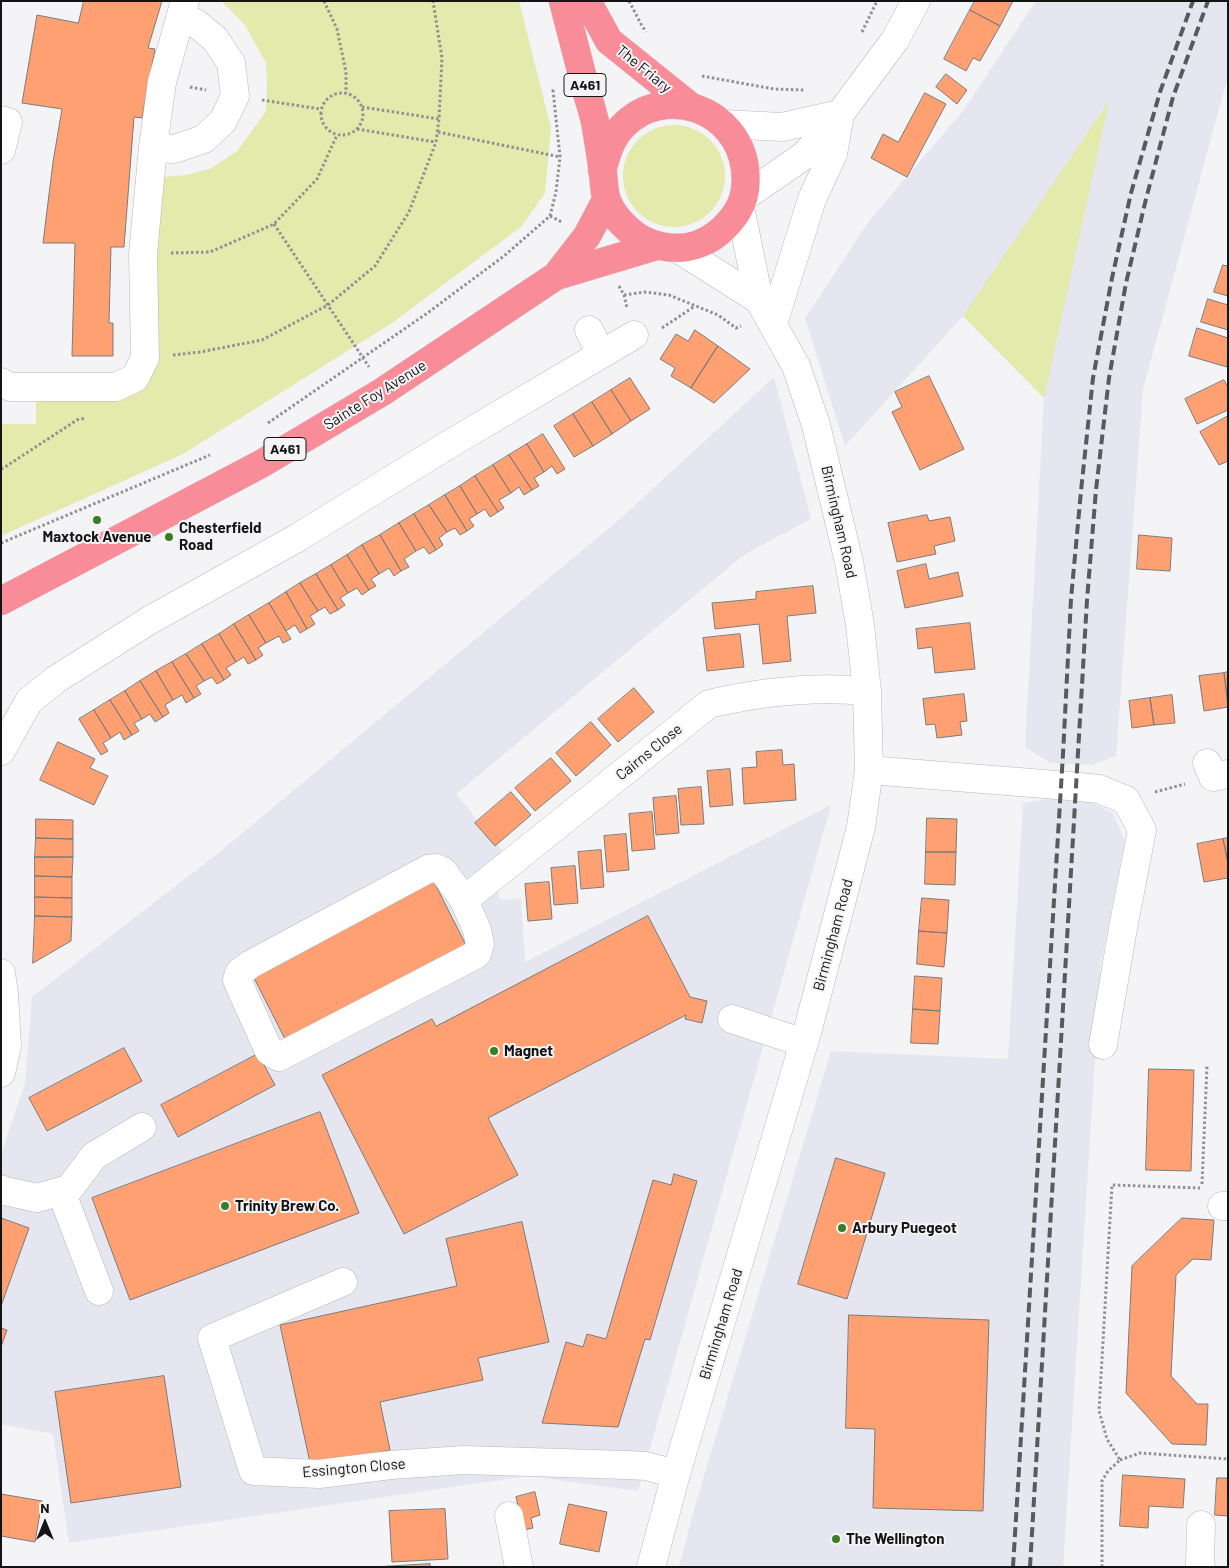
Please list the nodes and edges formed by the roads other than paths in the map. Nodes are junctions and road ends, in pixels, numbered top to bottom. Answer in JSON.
{"nodes":[{"id":1,"x":563,"y":1,"type":"edge"},
{"id":2,"x":587,"y":1,"type":"edge"},
{"id":3,"x":916,"y":1,"type":"edge"},
{"id":4,"x":183,"y":8,"type":"edge"},
{"id":5,"x":690,"y":106,"type":"junction"},
{"id":6,"x":840,"y":114,"type":"junction"},
{"id":7,"x":1,"y":120,"type":"edge"},
{"id":8,"x":724,"y":124,"type":"junction"},
{"id":9,"x":152,"y":147,"type":"junction"},
{"id":10,"x":1,"y":150,"type":"edge"},
{"id":11,"x":602,"y":170,"type":"junction"},
{"id":12,"x":606,"y":200,"type":"junction"},
{"id":13,"x":742,"y":202,"type":"junction"},
{"id":14,"x":666,"y":247,"type":"junction"},
{"id":15,"x":556,"y":276,"type":"junction"},
{"id":16,"x":759,"y":300,"type":"junction"},
{"id":17,"x":773,"y":324,"type":"junction"},
{"id":18,"x":644,"y":334,"type":"road end"},
{"id":19,"x":1,"y":382,"type":"edge"},
{"id":20,"x":1,"y":601,"type":"edge"},
{"id":21,"x":867,"y":691,"type":"junction"},
{"id":22,"x":1,"y":751,"type":"edge"},
{"id":23,"x":869,"y":770,"type":"junction"},
{"id":24,"x":464,"y":900,"type":"junction"},
{"id":25,"x":1,"y":973,"type":"edge"},
{"id":26,"x":732,"y":1019,"type":"dead end"},
{"id":27,"x":804,"y":1043,"type":"junction"},
{"id":28,"x":1103,"y":1045,"type":"dead end"},
{"id":29,"x":1,"y":1073,"type":"edge"},
{"id":30,"x":142,"y":1127,"type":"dead end"},
{"id":31,"x":1,"y":1189,"type":"edge"},
{"id":32,"x":61,"y":1192,"type":"junction"},
{"id":33,"x":343,"y":1282,"type":"dead end"},
{"id":34,"x":99,"y":1291,"type":"dead end"},
{"id":35,"x":676,"y":1474,"type":"junction"},
{"id":36,"x":508,"y":1516,"type":"dead end"},
{"id":37,"x":1202,"y":1525,"type":"dead end"},
{"id":38,"x":519,"y":1567,"type":"edge"},
{"id":39,"x":651,"y":1567,"type":"edge"},
{"id":40,"x":1201,"y":1567,"type":"edge"}],
"edges":[{"from":1,"to":11,"type":"highway","number":"A461"},
{"from":2,"to":5,"type":"highway","name":"The Friary"},
{"from":3,"to":6,"type":"street"},
{"from":4,"to":9,"type":"street"},
{"from":4,"to":9,"type":"street"},
{"from":5,"to":8,"type":"highway"},
{"from":5,"to":11,"type":"highway"},
{"from":6,"to":8,"type":"street"},
{"from":6,"to":13,"type":"street"},
{"from":6,"to":17,"type":"street"},
{"from":7,"to":10,"type":"street"},
{"from":8,"to":13,"type":"highway"},
{"from":9,"to":19,"type":"street"},
{"from":11,"to":12,"type":"highway"},
{"from":12,"to":14,"type":"highway"},
{"from":12,"to":15,"type":"highway","name":"Sainte Foy Avenue","number":"A461"},
{"from":13,"to":14,"type":"highway"},
{"from":13,"to":16,"type":"street","name":"Birmingham Road"},
{"from":14,"to":15,"type":"highway","name":"Sainte Foy Avenue","number":"A461"},
{"from":14,"to":16,"type":"street","name":"Birmingham Road"},
{"from":15,"to":20,"type":"highway","name":"Sainte Foy Avenue","number":"A461"},
{"from":16,"to":17,"type":"street","name":"Birmingham Road"},
{"from":17,"to":21,"type":"street","name":"Birmingham Road"},
{"from":18,"to":22,"type":"street"},
{"from":21,"to":23,"type":"street","name":"Birmingham Road"},
{"from":21,"to":24,"type":"street","name":"Cairns Close"},
{"from":23,"to":27,"type":"street","name":"Birmingham Road"},
{"from":23,"to":28,"type":"street"},
{"from":24,"to":24,"type":"street"},
{"from":25,"to":29,"type":"street"},
{"from":26,"to":27,"type":"street"},
{"from":27,"to":35,"type":"street","name":"Birmingham Road"},
{"from":30,"to":32,"type":"street"},
{"from":31,"to":32,"type":"street"},
{"from":32,"to":34,"type":"street"},
{"from":33,"to":35,"type":"street","name":"Essington Close"},
{"from":35,"to":39,"type":"street","name":"Birmingham Road"},
{"from":36,"to":38,"type":"street"},
{"from":37,"to":40,"type":"street"}]}
